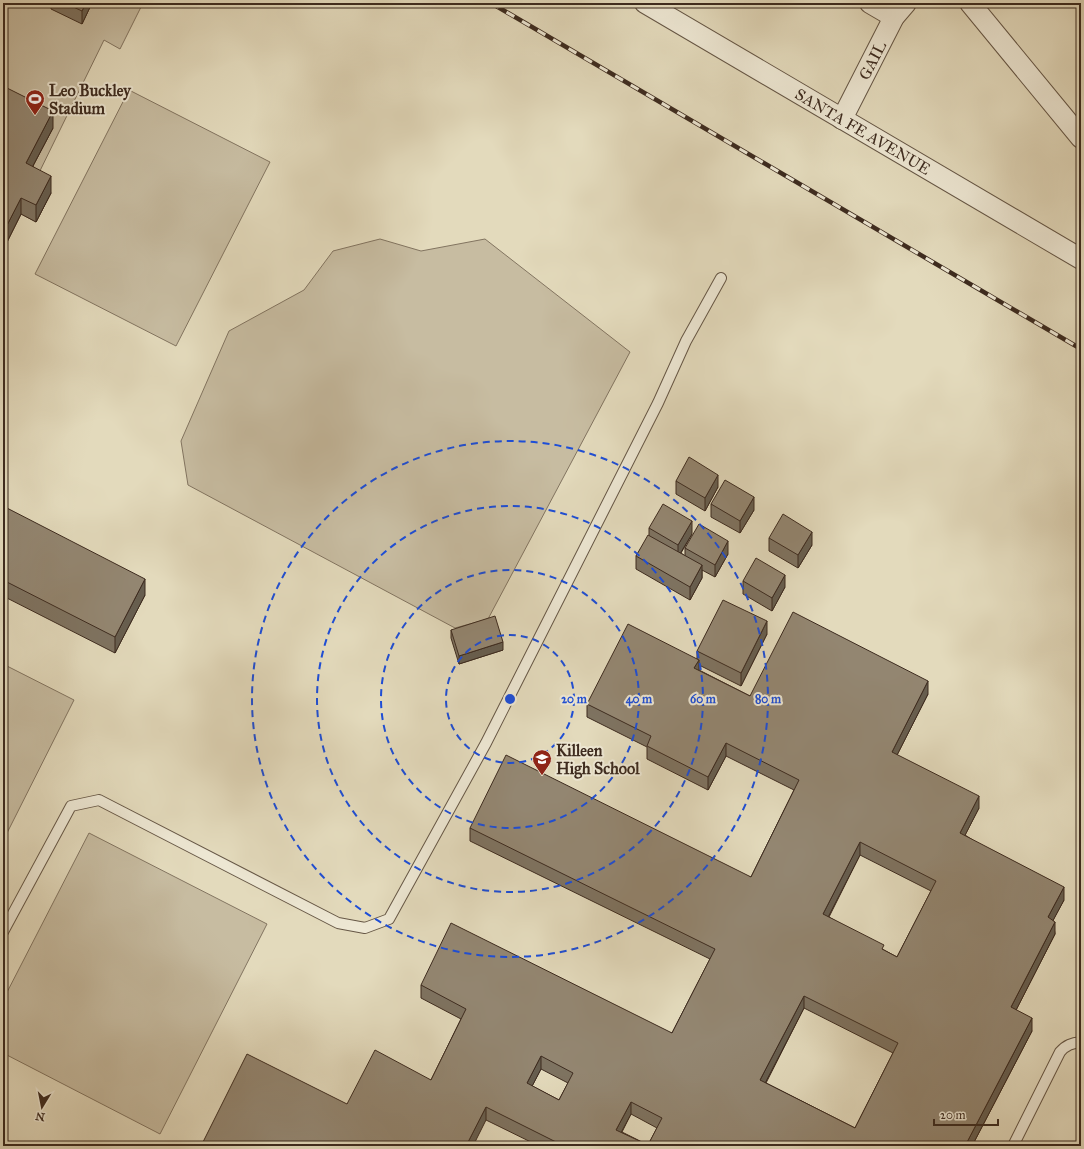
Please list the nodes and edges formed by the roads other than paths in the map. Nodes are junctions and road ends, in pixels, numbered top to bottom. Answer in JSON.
{"nodes":[{"id":1,"x":644,"y":3,"type":"edge"},
{"id":2,"x":870,"y":3,"type":"edge"},
{"id":3,"x":970,"y":3,"type":"edge"},
{"id":4,"x":900,"y":10,"type":"edge"},
{"id":5,"x":842,"y":119,"type":"junction"},
{"id":6,"x":1081,"y":138,"type":"edge"},
{"id":7,"x":1081,"y":259,"type":"edge"},
{"id":8,"x":721,"y":278,"type":"dead end"},
{"id":9,"x":3,"y":932,"type":"edge"},
{"id":10,"x":1081,"y":1042,"type":"edge"},
{"id":11,"x":1013,"y":1146,"type":"edge"}],
"edges":[{"from":1,"to":5,"type":"street","name":"SANTA FE AVENUE"},
{"from":2,"to":4,"type":"street"},
{"from":3,"to":6,"type":"street"},
{"from":4,"to":5,"type":"street","name":"GAIL"},
{"from":5,"to":7,"type":"street","name":"SANTA FE AVENUE"},
{"from":8,"to":9,"type":"lane"},
{"from":10,"to":11,"type":"lane"}]}
